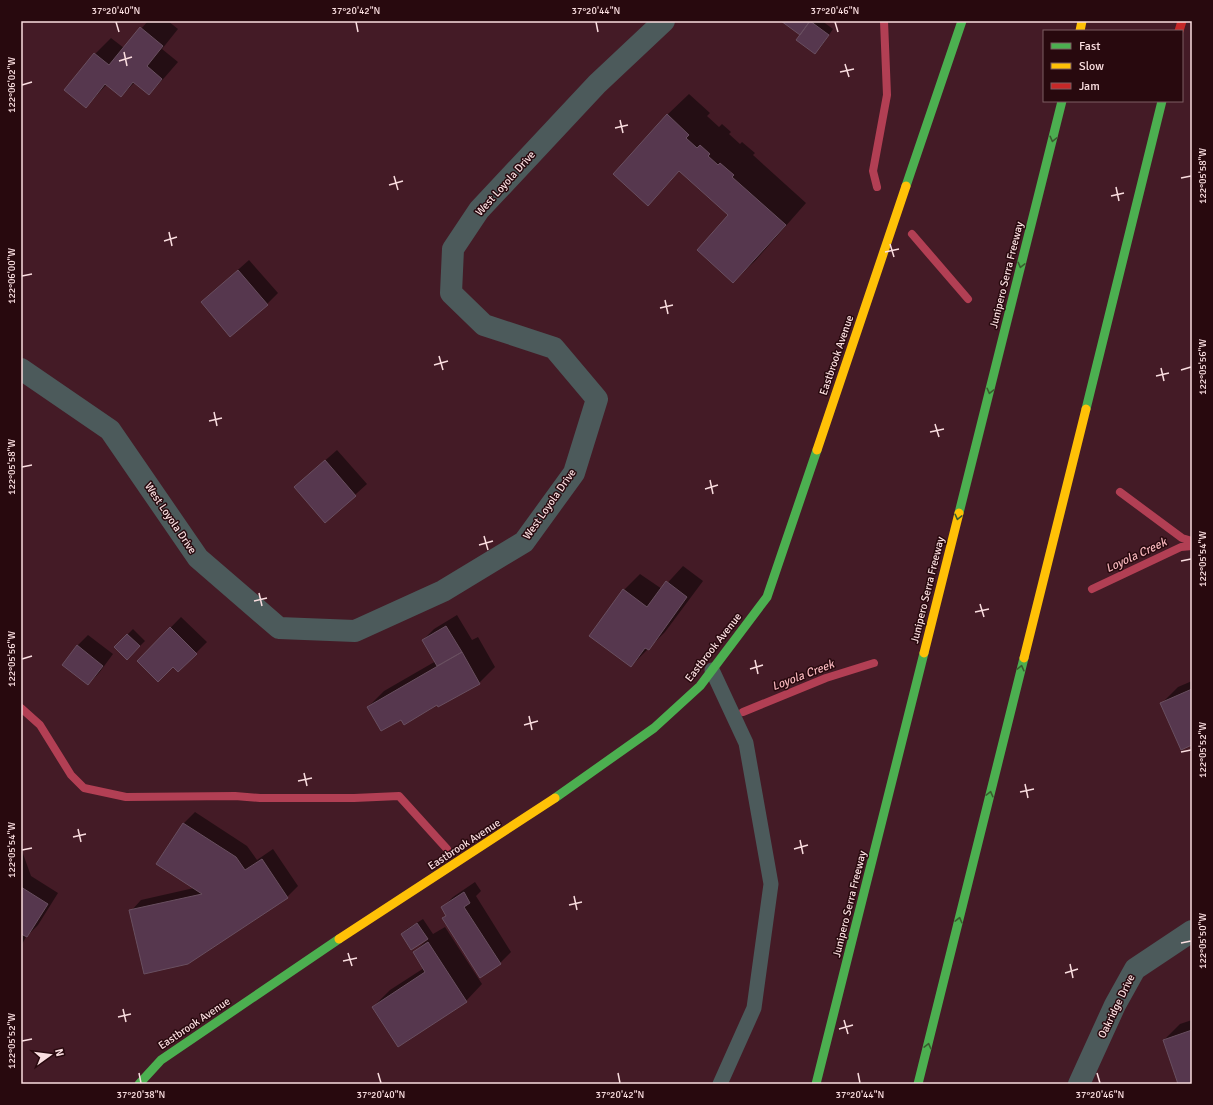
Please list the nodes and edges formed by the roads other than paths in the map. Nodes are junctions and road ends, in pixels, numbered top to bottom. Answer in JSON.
{"nodes":[{"id":1,"x":664,"y":21,"type":"edge"},
{"id":2,"x":962,"y":21,"type":"edge"},
{"id":3,"x":1062,"y":102,"type":"edge"},
{"id":4,"x":1162,"y":102,"type":"edge"},
{"id":5,"x":21,"y":369,"type":"edge"},
{"id":6,"x":712,"y":670,"type":"junction"},
{"id":7,"x":1192,"y":931,"type":"edge"},
{"id":8,"x":139,"y":1084,"type":"edge"},
{"id":9,"x":720,"y":1084,"type":"edge"},
{"id":10,"x":816,"y":1084,"type":"edge"},
{"id":11,"x":918,"y":1084,"type":"edge"},
{"id":12,"x":1079,"y":1084,"type":"edge"}],
"edges":[{"from":1,"to":5,"type":"street","name":"West Loyola Drive"},
{"from":2,"to":6,"type":"main road","name":"Eastbrook Avenue"},
{"from":3,"to":10,"type":"main road","name":"Junipero Serra Freeway","one_way":true},
{"from":11,"to":4,"type":"main road","one_way":true},
{"from":6,"to":8,"type":"main road","name":"Eastbrook Avenue"},
{"from":6,"to":9,"type":"lane"},
{"from":7,"to":12,"type":"street","name":"Oakridge Drive"}]}
